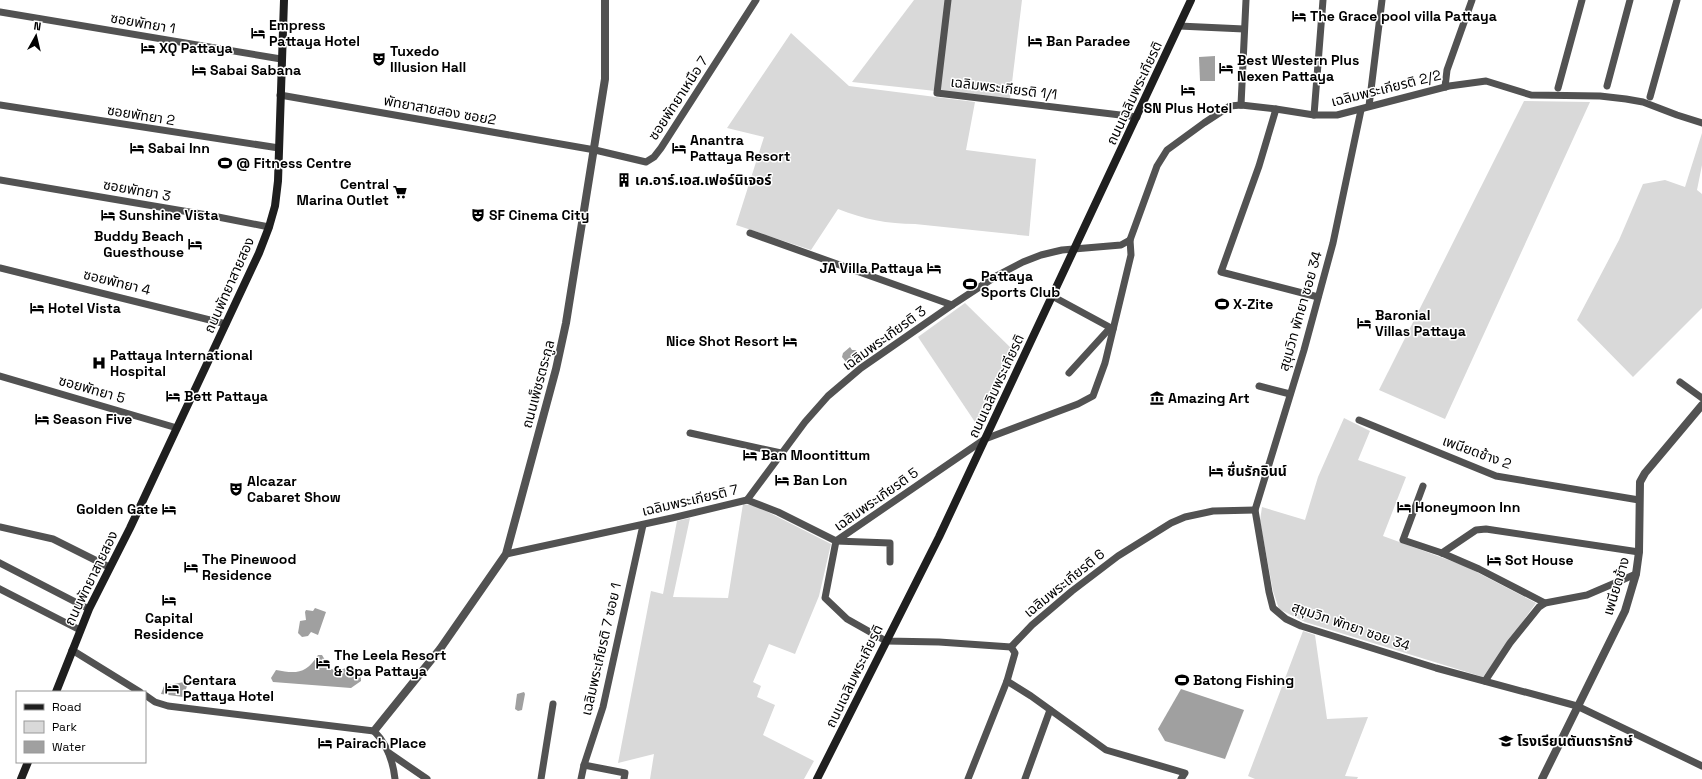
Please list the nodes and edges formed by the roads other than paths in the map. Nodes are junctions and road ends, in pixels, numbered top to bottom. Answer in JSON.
{"nodes":[{"id":1,"x":284,"y":0,"type":"edge"},
{"id":2,"x":605,"y":0,"type":"edge"},
{"id":3,"x":756,"y":0,"type":"edge"},
{"id":4,"x":948,"y":0,"type":"edge"},
{"id":5,"x":1191,"y":0,"type":"edge"},
{"id":6,"x":1246,"y":0,"type":"edge"},
{"id":7,"x":1323,"y":0,"type":"edge"},
{"id":8,"x":1382,"y":0,"type":"edge"},
{"id":9,"x":1472,"y":0,"type":"edge"},
{"id":10,"x":1582,"y":0,"type":"edge"},
{"id":11,"x":1630,"y":0,"type":"edge"},
{"id":12,"x":1677,"y":0,"type":"edge"},
{"id":13,"x":0,"y":12,"type":"edge"},
{"id":14,"x":1179,"y":26,"type":"junction"},
{"id":15,"x":1244,"y":29,"type":"junction"},
{"id":16,"x":281,"y":59,"type":"junction"},
{"id":17,"x":1607,"y":86,"type":"dead end"},
{"id":18,"x":1445,"y":87,"type":"junction"},
{"id":19,"x":1558,"y":88,"type":"dead end"},
{"id":20,"x":280,"y":95,"type":"junction"},
{"id":21,"x":1650,"y":97,"type":"dead end"},
{"id":22,"x":1241,"y":105,"type":"junction"},
{"id":23,"x":0,"y":106,"type":"edge"},
{"id":24,"x":1369,"y":106,"type":"junction"},
{"id":25,"x":1276,"y":109,"type":"junction"},
{"id":26,"x":1361,"y":110,"type":"junction"},
{"id":27,"x":1314,"y":115,"type":"junction"},
{"id":28,"x":1137,"y":117,"type":"junction"},
{"id":29,"x":1702,"y":123,"type":"edge"},
{"id":30,"x":279,"y":148,"type":"junction"},
{"id":31,"x":595,"y":150,"type":"junction"},
{"id":32,"x":0,"y":180,"type":"edge"},
{"id":33,"x":269,"y":227,"type":"junction"},
{"id":34,"x":750,"y":233,"type":"dead end"},
{"id":35,"x":1130,"y":240,"type":"junction"},
{"id":36,"x":1074,"y":250,"type":"junction"},
{"id":37,"x":0,"y":268,"type":"edge"},
{"id":38,"x":1052,"y":296,"type":"junction"},
{"id":39,"x":1318,"y":298,"type":"junction"},
{"id":40,"x":952,"y":305,"type":"junction"},
{"id":41,"x":226,"y":324,"type":"junction"},
{"id":42,"x":1111,"y":328,"type":"junction"},
{"id":43,"x":1069,"y":373,"type":"dead end"},
{"id":44,"x":0,"y":376,"type":"edge"},
{"id":45,"x":1680,"y":382,"type":"dead end"},
{"id":46,"x":1260,"y":386,"type":"dead end"},
{"id":47,"x":1290,"y":394,"type":"junction"},
{"id":48,"x":1702,"y":398,"type":"edge"},
{"id":49,"x":1702,"y":405,"type":"edge"},
{"id":50,"x":1359,"y":420,"type":"dead end"},
{"id":51,"x":177,"y":428,"type":"junction"},
{"id":52,"x":690,"y":433,"type":"dead end"},
{"id":53,"x":985,"y":439,"type":"junction"},
{"id":54,"x":782,"y":453,"type":"junction"},
{"id":55,"x":1423,"y":486,"type":"dead end"},
{"id":56,"x":747,"y":500,"type":"junction"},
{"id":57,"x":1639,"y":500,"type":"junction"},
{"id":58,"x":1255,"y":510,"type":"junction"},
{"id":59,"x":643,"y":525,"type":"junction"},
{"id":60,"x":0,"y":527,"type":"edge"},
{"id":61,"x":836,"y":540,"type":"junction"},
{"id":62,"x":1639,"y":552,"type":"junction"},
{"id":63,"x":1442,"y":553,"type":"junction"},
{"id":64,"x":506,"y":554,"type":"junction"},
{"id":65,"x":890,"y":562,"type":"dead end"},
{"id":66,"x":0,"y":563,"type":"edge"},
{"id":67,"x":110,"y":567,"type":"junction"},
{"id":68,"x":1636,"y":574,"type":"junction"},
{"id":69,"x":0,"y":589,"type":"edge"},
{"id":70,"x":1545,"y":603,"type":"junction"},
{"id":71,"x":90,"y":609,"type":"junction"},
{"id":72,"x":80,"y":630,"type":"junction"},
{"id":73,"x":886,"y":641,"type":"junction"},
{"id":74,"x":1012,"y":647,"type":"junction"},
{"id":75,"x":72,"y":650,"type":"junction"},
{"id":76,"x":1007,"y":681,"type":"junction"},
{"id":77,"x":1485,"y":681,"type":"junction"},
{"id":78,"x":56,"y":691,"type":"edge"},
{"id":79,"x":138,"y":691,"type":"edge"},
{"id":80,"x":146,"y":697,"type":"edge"},
{"id":81,"x":553,"y":704,"type":"dead end"},
{"id":82,"x":1577,"y":706,"type":"junction"},
{"id":83,"x":1050,"y":710,"type":"junction"},
{"id":84,"x":374,"y":731,"type":"junction"},
{"id":85,"x":389,"y":753,"type":"junction"},
{"id":86,"x":28,"y":763,"type":"edge"},
{"id":87,"x":584,"y":765,"type":"junction"},
{"id":88,"x":1702,"y":766,"type":"edge"},
{"id":89,"x":21,"y":779,"type":"edge"},
{"id":90,"x":395,"y":779,"type":"edge"},
{"id":91,"x":427,"y":779,"type":"edge"},
{"id":92,"x":541,"y":779,"type":"edge"},
{"id":93,"x":581,"y":779,"type":"edge"},
{"id":94,"x":624,"y":779,"type":"edge"},
{"id":95,"x":817,"y":779,"type":"edge"},
{"id":96,"x":968,"y":779,"type":"edge"},
{"id":97,"x":1025,"y":779,"type":"edge"},
{"id":98,"x":1182,"y":779,"type":"edge"},
{"id":99,"x":1542,"y":779,"type":"edge"}],
"edges":[{"from":1,"to":16,"type":"main road","name":"ถนนพัทยาสายสอง"},
{"from":2,"to":31,"type":"street","name":"ถนนเพ็ชรตระกูล"},
{"from":3,"to":31,"type":"street","name":"ซอยพัทยาเหนือ 7"},
{"from":4,"to":28,"type":"street","name":"เฉลิมพระเกียรติ 1/1"},
{"from":5,"to":14,"type":"main road","name":"ถนนเฉลิมพระเกียรติ"},
{"from":6,"to":15,"type":"street"},
{"from":7,"to":27,"type":"street"},
{"from":8,"to":24,"type":"street"},
{"from":9,"to":18,"type":"street"},
{"from":10,"to":19,"type":"street"},
{"from":11,"to":17,"type":"street"},
{"from":12,"to":21,"type":"street"},
{"from":13,"to":16,"type":"street","name":"ซอยพัทยา 1"},
{"from":14,"to":15,"type":"street"},
{"from":14,"to":28,"type":"main road","name":"ถนนเฉลิมพระเกียรติ"},
{"from":15,"to":22,"type":"street"},
{"from":16,"to":20,"type":"main road","name":"ถนนพัทยาสายสอง"},
{"from":18,"to":24,"type":"street","name":"เฉลิมพระเกียรติ 2/2"},
{"from":18,"to":29,"type":"street","name":"เฉลิมพระเกียรติ 2/2"},
{"from":20,"to":30,"type":"main road","name":"ถนนพัทยาสายสอง"},
{"from":20,"to":31,"type":"street","name":"พัทยาสายสอง ซอย2"},
{"from":22,"to":25,"type":"street","name":"เฉลิมพระเกียรติ 2/2"},
{"from":22,"to":35,"type":"street","name":"เฉลิมพระเกียรติ 2/2"},
{"from":23,"to":30,"type":"street","name":"ซอยพัทยา 2"},
{"from":24,"to":26,"type":"street","name":"เฉลิมพระเกียรติ 2/2"},
{"from":25,"to":27,"type":"street","name":"เฉลิมพระเกียรติ 2/2"},
{"from":25,"to":39,"type":"street"},
{"from":26,"to":27,"type":"street","name":"เฉลิมพระเกียรติ 2/2"},
{"from":26,"to":39,"type":"street","name":"สุขุมวิท พัทยา ซอย 34"},
{"from":28,"to":36,"type":"main road","name":"ถนนเฉลิมพระเกียรติ"},
{"from":30,"to":33,"type":"main road","name":"ถนนพัทยาสายสอง"},
{"from":31,"to":64,"type":"street","name":"ถนนเพ็ชรตระกูล"},
{"from":32,"to":33,"type":"street","name":"ซอยพัทยา 3"},
{"from":33,"to":41,"type":"main road","name":"ถนนพัทยาสายสอง"},
{"from":34,"to":40,"type":"street"},
{"from":35,"to":36,"type":"street"},
{"from":35,"to":42,"type":"street","name":"เฉลิมพระเกียรติ 2/2"},
{"from":36,"to":38,"type":"main road","name":"ถนนเฉลิมพระเกียรติ"},
{"from":36,"to":40,"type":"street","name":"เฉลิมพระเกียรติ 3"},
{"from":37,"to":41,"type":"street","name":"ซอยพัทยา 4"},
{"from":38,"to":42,"type":"street"},
{"from":38,"to":53,"type":"main road","name":"ถนนเฉลิมพระเกียรติ"},
{"from":39,"to":47,"type":"street","name":"สุขุมวิท พัทยา ซอย 34"},
{"from":40,"to":54,"type":"street","name":"เฉลิมพระเกียรติ 3"},
{"from":41,"to":51,"type":"main road","name":"ถนนพัทยาสายสอง"},
{"from":42,"to":43,"type":"street"},
{"from":42,"to":53,"type":"street","name":"เฉลิมพระเกียรติ 5"},
{"from":44,"to":51,"type":"street","name":"ซอยพัทยา 5"},
{"from":45,"to":48,"type":"street"},
{"from":46,"to":47,"type":"street"},
{"from":47,"to":58,"type":"street","name":"สุขุมวิท พัทยา ซอย 34"},
{"from":49,"to":57,"type":"street","name":"เพนียดช้าง"},
{"from":50,"to":57,"type":"street","name":"เพนียดช้าง 2"},
{"from":51,"to":67,"type":"main road","name":"ถนนพัทยาสายสอง"},
{"from":52,"to":54,"type":"street"},
{"from":53,"to":61,"type":"street","name":"เฉลิมพระเกียรติ 5"},
{"from":53,"to":73,"type":"main road","name":"ถนนเฉลิมพระเกียรติ"},
{"from":54,"to":56,"type":"street","name":"เฉลิมพระเกียรติ 3"},
{"from":55,"to":63,"type":"street"},
{"from":56,"to":59,"type":"street","name":"เฉลิมพระเกียรติ 7"},
{"from":56,"to":61,"type":"street","name":"เฉลิมพระเกียรติ 7"},
{"from":57,"to":62,"type":"street","name":"เพนียดช้าง"},
{"from":58,"to":74,"type":"street","name":"เฉลิมพระเกียรติ 6"},
{"from":58,"to":77,"type":"street","name":"สุขุมวิท พัทยา ซอย 34"},
{"from":59,"to":64,"type":"street","name":"เฉลิมพระเกียรติ 7"},
{"from":59,"to":87,"type":"street","name":"เฉลิมพระเกียรติ 7 ซอย 1"},
{"from":60,"to":67,"type":"street"},
{"from":61,"to":65,"type":"street","name":"เฉลิมพระเกียรติ 5"},
{"from":61,"to":73,"type":"street"},
{"from":62,"to":63,"type":"street"},
{"from":62,"to":68,"type":"street","name":"เพนียดช้าง"},
{"from":63,"to":70,"type":"street"},
{"from":64,"to":84,"type":"street","name":"ถนนเพ็ชรตระกูล"},
{"from":66,"to":71,"type":"street"},
{"from":67,"to":71,"type":"main road","name":"ถนนพัทยาสายสอง"},
{"from":68,"to":70,"type":"street"},
{"from":68,"to":82,"type":"street","name":"เพนียดช้าง"},
{"from":69,"to":72,"type":"street"},
{"from":70,"to":77,"type":"street"},
{"from":71,"to":72,"type":"main road","name":"ถนนพัทยาสายสอง"},
{"from":72,"to":75,"type":"main road","name":"ถนนพัทยาสายสอง"},
{"from":73,"to":74,"type":"street"},
{"from":73,"to":95,"type":"main road","name":"ถนนเฉลิมพระเกียรติ"},
{"from":74,"to":76,"type":"street"},
{"from":75,"to":78,"type":"main road","name":"ถนนพัทยาสายสอง"},
{"from":75,"to":79,"type":"street"},
{"from":76,"to":83,"type":"street"},
{"from":76,"to":96,"type":"street"},
{"from":77,"to":82,"type":"street","name":"สุขุมวิท พัทยา ซอย 34"},
{"from":80,"to":84,"type":"street"},
{"from":81,"to":92,"type":"street"},
{"from":82,"to":88,"type":"street","name":"สุขุมวิท พัทยา ซอย 34"},
{"from":82,"to":99,"type":"street","name":"เพนียดช้าง"},
{"from":83,"to":97,"type":"street"},
{"from":83,"to":98,"type":"street"},
{"from":84,"to":85,"type":"street"},
{"from":85,"to":90,"type":"street"},
{"from":85,"to":91,"type":"street"},
{"from":86,"to":89,"type":"main road"},
{"from":87,"to":93,"type":"street","name":"เฉลิมพระเกียรติ 7 ซอย 1"},
{"from":87,"to":94,"type":"street"}]}
